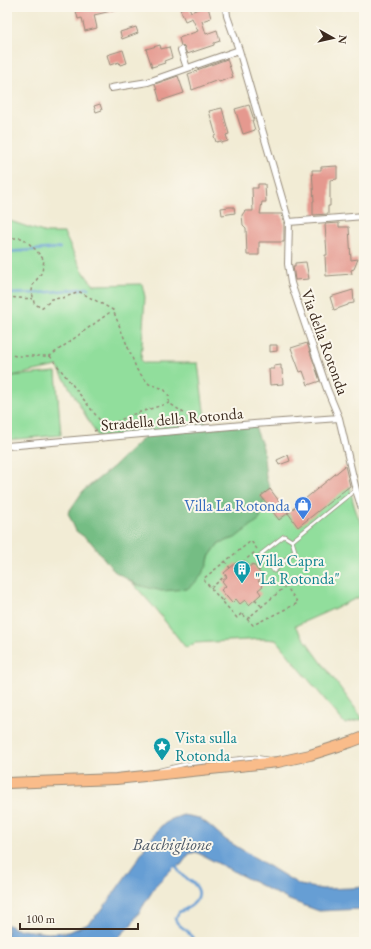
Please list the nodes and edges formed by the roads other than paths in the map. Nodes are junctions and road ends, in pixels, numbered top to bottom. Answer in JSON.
{"nodes":[{"id":1,"x":226,"y":7,"type":"edge"},
{"id":2,"x":181,"y":50,"type":"dead end"},
{"id":3,"x":239,"y":50,"type":"junction"},
{"id":4,"x":187,"y":68,"type":"junction"},
{"id":5,"x":111,"y":88,"type":"dead end"},
{"id":6,"x":364,"y":216,"type":"edge"},
{"id":7,"x":289,"y":222,"type":"junction"},
{"id":8,"x":339,"y":418,"type":"junction"},
{"id":9,"x":7,"y":446,"type":"edge"},
{"id":10,"x":356,"y":490,"type":"junction"},
{"id":11,"x":364,"y":514,"type":"edge"},
{"id":12,"x":292,"y":541,"type":"junction"},
{"id":13,"x":364,"y":737,"type":"edge"},
{"id":14,"x":7,"y":783,"type":"edge"}],
"edges":[{"from":1,"to":3,"type":"street","name":"Via della Rotonda"},
{"from":2,"to":4,"type":"street"},
{"from":3,"to":4,"type":"street"},
{"from":3,"to":7,"type":"street","name":"Via della Rotonda"},
{"from":4,"to":5,"type":"street"},
{"from":6,"to":7,"type":"street"},
{"from":7,"to":8,"type":"street","name":"Via della Rotonda"},
{"from":8,"to":9,"type":"street","name":"Stradella della Rotonda"},
{"from":8,"to":10,"type":"street","name":"Via della Rotonda"},
{"from":10,"to":11,"type":"street","name":"Via della Rotonda"},
{"from":10,"to":12,"type":"lane"},
{"from":12,"to":12,"type":"lane"},
{"from":13,"to":14,"type":"main road"}]}
